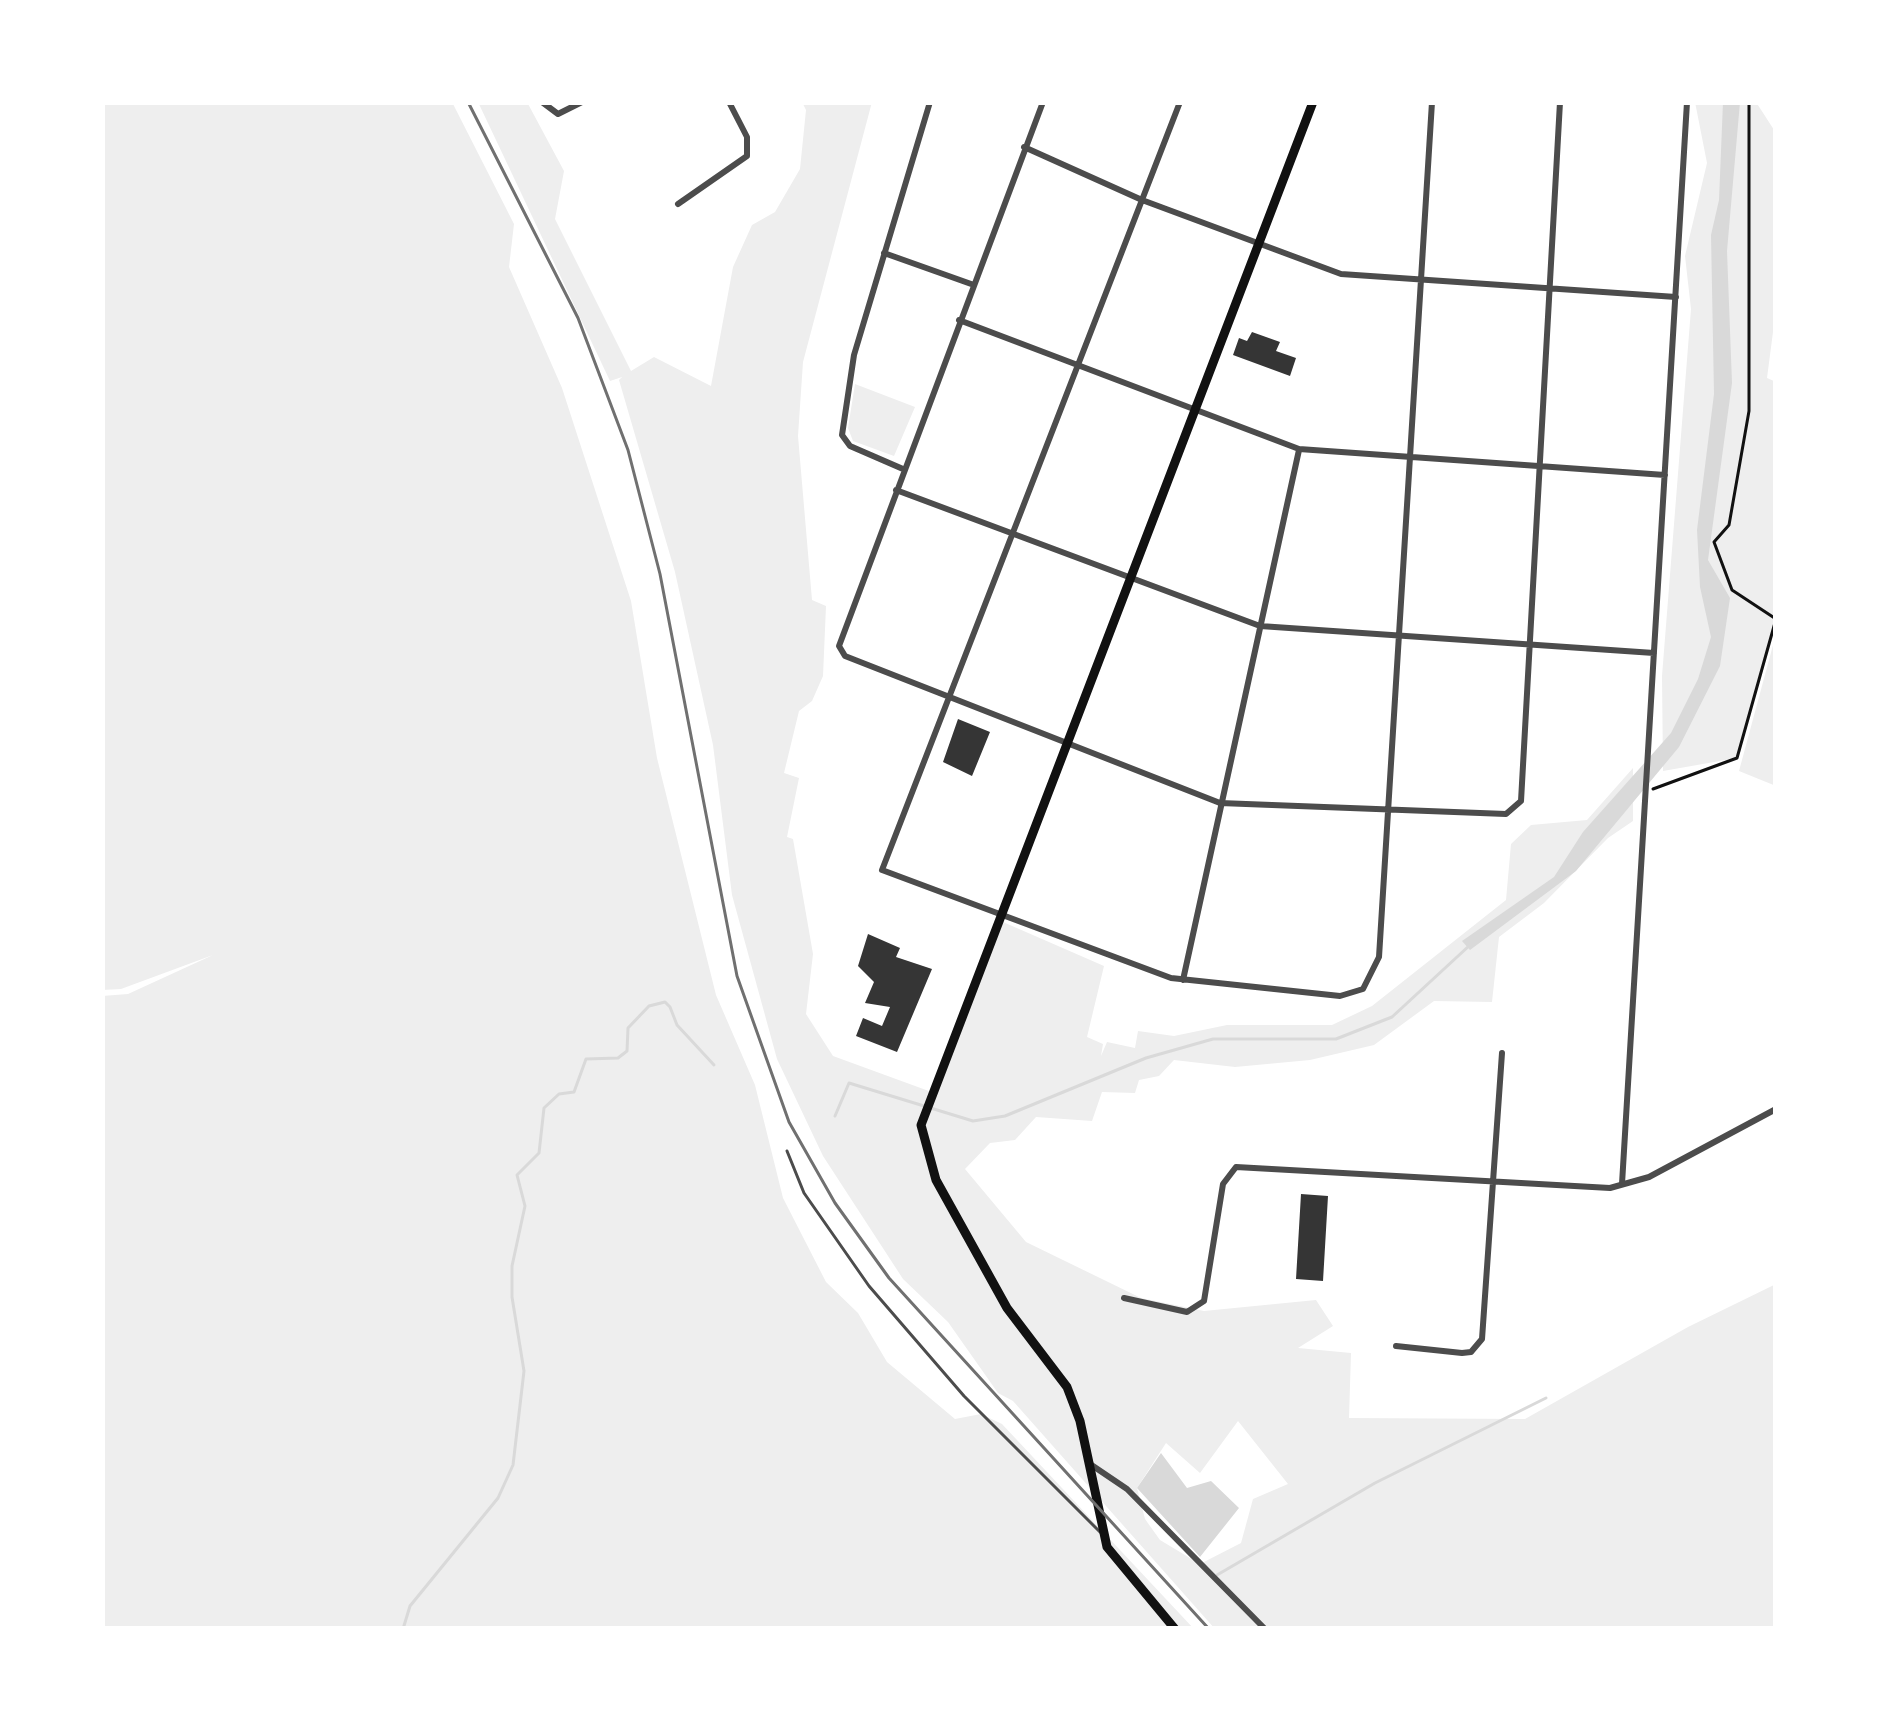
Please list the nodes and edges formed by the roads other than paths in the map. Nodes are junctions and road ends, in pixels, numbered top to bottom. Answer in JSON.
{"nodes":[{"id":1,"x":542,"y":102,"type":"edge"},
{"id":2,"x":582,"y":102,"type":"edge"},
{"id":3,"x":729,"y":102,"type":"edge"},
{"id":4,"x":930,"y":102,"type":"edge"},
{"id":5,"x":1043,"y":102,"type":"edge"},
{"id":6,"x":1180,"y":102,"type":"edge"},
{"id":7,"x":1313,"y":102,"type":"edge"},
{"id":8,"x":1432,"y":102,"type":"edge"},
{"id":9,"x":1560,"y":102,"type":"edge"},
{"id":10,"x":1687,"y":102,"type":"edge"},
{"id":11,"x":1024,"y":146,"type":"junction"},
{"id":12,"x":1142,"y":200,"type":"junction"},
{"id":13,"x":678,"y":204,"type":"dead end"},
{"id":14,"x":1258,"y":243,"type":"junction"},
{"id":15,"x":884,"y":253,"type":"junction"},
{"id":16,"x":1422,"y":278,"type":"junction"},
{"id":17,"x":974,"y":285,"type":"junction"},
{"id":18,"x":1549,"y":287,"type":"junction"},
{"id":19,"x":1676,"y":297,"type":"junction"},
{"id":20,"x":959,"y":320,"type":"junction"},
{"id":21,"x":1078,"y":365,"type":"junction"},
{"id":22,"x":1194,"y":412,"type":"junction"},
{"id":23,"x":1299,"y":449,"type":"junction"},
{"id":24,"x":1411,"y":457,"type":"junction"},
{"id":25,"x":1538,"y":466,"type":"junction"},
{"id":26,"x":903,"y":469,"type":"junction"},
{"id":27,"x":1665,"y":476,"type":"junction"},
{"id":28,"x":896,"y":490,"type":"junction"},
{"id":29,"x":1011,"y":532,"type":"junction"},
{"id":30,"x":1130,"y":578,"type":"junction"},
{"id":31,"x":1260,"y":626,"type":"junction"},
{"id":32,"x":1398,"y":637,"type":"junction"},
{"id":33,"x":1526,"y":645,"type":"junction"},
{"id":34,"x":1654,"y":653,"type":"junction"},
{"id":35,"x":948,"y":698,"type":"junction"},
{"id":36,"x":1065,"y":745,"type":"junction"},
{"id":37,"x":1220,"y":803,"type":"junction"},
{"id":38,"x":1390,"y":814,"type":"junction"},
{"id":39,"x":1001,"y":911,"type":"junction"},
{"id":40,"x":1183,"y":980,"type":"junction"},
{"id":41,"x":1502,"y":1053,"type":"dead end"},
{"id":42,"x":1776,"y":1108,"type":"edge"},
{"id":43,"x":787,"y":1151,"type":"dead end"},
{"id":44,"x":1493,"y":1181,"type":"junction"},
{"id":45,"x":1622,"y":1184,"type":"junction"},
{"id":46,"x":1124,"y":1298,"type":"dead end"},
{"id":47,"x":1396,"y":1346,"type":"dead end"},
{"id":48,"x":1090,"y":1464,"type":"junction"},
{"id":49,"x":1101,"y":1534,"type":"junction"},
{"id":50,"x":1175,"y":1629,"type":"edge"},
{"id":51,"x":1265,"y":1629,"type":"edge"}],
"edges":[{"from":1,"to":2,"type":"street"},
{"from":3,"to":13,"type":"street"},
{"from":4,"to":15,"type":"street"},
{"from":5,"to":11,"type":"street"},
{"from":6,"to":12,"type":"street"},
{"from":7,"to":14,"type":"main road"},
{"from":8,"to":16,"type":"street"},
{"from":9,"to":18,"type":"street"},
{"from":10,"to":19,"type":"street"},
{"from":11,"to":12,"type":"street"},
{"from":11,"to":17,"type":"street"},
{"from":12,"to":14,"type":"street"},
{"from":12,"to":21,"type":"street"},
{"from":14,"to":16,"type":"street"},
{"from":14,"to":22,"type":"main road"},
{"from":15,"to":17,"type":"street"},
{"from":15,"to":26,"type":"street"},
{"from":16,"to":18,"type":"street"},
{"from":16,"to":24,"type":"street"},
{"from":17,"to":20,"type":"street"},
{"from":18,"to":19,"type":"street"},
{"from":18,"to":25,"type":"street"},
{"from":19,"to":27,"type":"street"},
{"from":20,"to":21,"type":"street"},
{"from":20,"to":26,"type":"street"},
{"from":21,"to":22,"type":"street"},
{"from":21,"to":29,"type":"street"},
{"from":22,"to":23,"type":"street"},
{"from":22,"to":30,"type":"main road"},
{"from":23,"to":24,"type":"street"},
{"from":23,"to":31,"type":"street"},
{"from":24,"to":25,"type":"street"},
{"from":24,"to":32,"type":"street"},
{"from":25,"to":27,"type":"street"},
{"from":25,"to":33,"type":"street"},
{"from":26,"to":28,"type":"street"},
{"from":27,"to":34,"type":"street"},
{"from":28,"to":29,"type":"street"},
{"from":28,"to":35,"type":"street"},
{"from":29,"to":30,"type":"street"},
{"from":29,"to":35,"type":"street"},
{"from":30,"to":31,"type":"street"},
{"from":30,"to":36,"type":"main road"},
{"from":31,"to":32,"type":"street"},
{"from":31,"to":37,"type":"street"},
{"from":32,"to":33,"type":"street"},
{"from":32,"to":38,"type":"street"},
{"from":33,"to":34,"type":"street"},
{"from":33,"to":38,"type":"street"},
{"from":34,"to":45,"type":"street"},
{"from":35,"to":36,"type":"street"},
{"from":35,"to":39,"type":"street"},
{"from":36,"to":37,"type":"street"},
{"from":36,"to":39,"type":"main road"},
{"from":37,"to":38,"type":"street"},
{"from":37,"to":40,"type":"street"},
{"from":38,"to":40,"type":"street"},
{"from":39,"to":40,"type":"street"},
{"from":39,"to":48,"type":"main road"},
{"from":41,"to":44,"type":"street"},
{"from":42,"to":45,"type":"street"},
{"from":43,"to":49,"type":"lane"},
{"from":44,"to":45,"type":"street"},
{"from":44,"to":46,"type":"street"},
{"from":44,"to":47,"type":"street"},
{"from":48,"to":49,"type":"main road"},
{"from":48,"to":51,"type":"street"},
{"from":49,"to":50,"type":"main road"}]}
